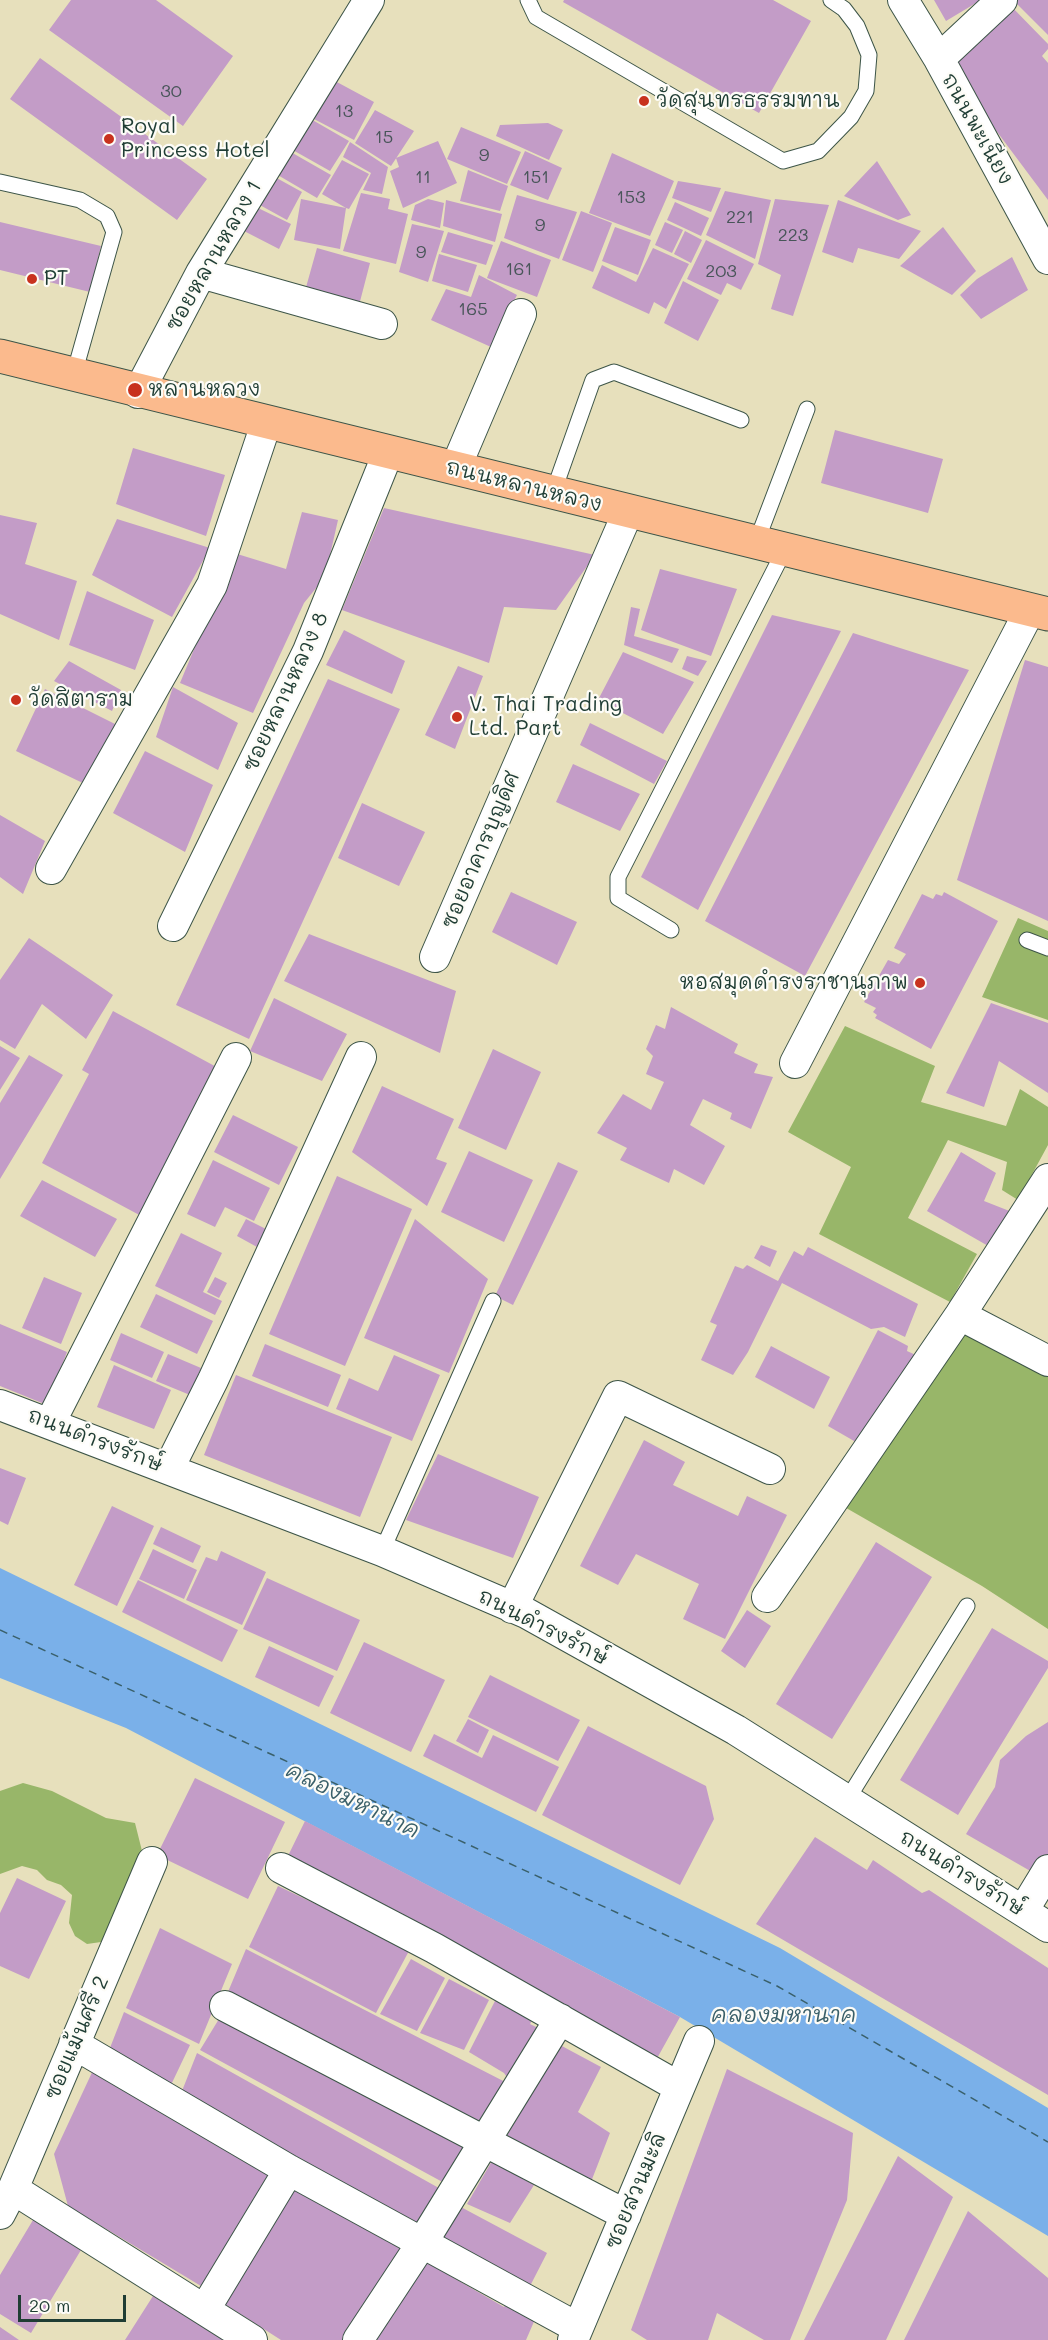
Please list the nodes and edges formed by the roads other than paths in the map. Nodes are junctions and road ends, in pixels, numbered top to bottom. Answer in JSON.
{"nodes":[{"id":1,"x":369,"y":0,"type":"edge"},
{"id":2,"x":528,"y":0,"type":"edge"},
{"id":3,"x":831,"y":0,"type":"edge"},
{"id":4,"x":903,"y":0,"type":"edge"},
{"id":5,"x":1002,"y":0,"type":"edge"},
{"id":6,"x":939,"y":59,"type":"junction"},
{"id":7,"x":0,"y":183,"type":"edge"},
{"id":8,"x":1048,"y":259,"type":"edge"},
{"id":9,"x":201,"y":273,"type":"junction"},
{"id":10,"x":521,"y":314,"type":"dead end"},
{"id":11,"x":382,"y":324,"type":"dead end"},
{"id":12,"x":0,"y":356,"type":"edge"},
{"id":13,"x":74,"y":374,"type":"junction"},
{"id":14,"x":138,"y":393,"type":"junction"},
{"id":15,"x":807,"y":409,"type":"dead end"},
{"id":16,"x":741,"y":420,"type":"dead end"},
{"id":17,"x":266,"y":424,"type":"junction"},
{"id":18,"x":388,"y":453,"type":"junction"},
{"id":19,"x":455,"y":470,"type":"junction"},
{"id":20,"x":553,"y":493,"type":"junction"},
{"id":21,"x":628,"y":512,"type":"junction"},
{"id":22,"x":770,"y":547,"type":"junction"},
{"id":23,"x":1039,"y":612,"type":"edge"},
{"id":24,"x":51,"y":869,"type":"dead end"},
{"id":25,"x":173,"y":926,"type":"dead end"},
{"id":26,"x":672,"y":930,"type":"dead end"},
{"id":27,"x":1027,"y":940,"type":"dead end"},
{"id":28,"x":1048,"y":948,"type":"edge"},
{"id":29,"x":435,"y":957,"type":"dead end"},
{"id":30,"x":361,"y":1057,"type":"dead end"},
{"id":31,"x":236,"y":1058,"type":"dead end"},
{"id":32,"x":795,"y":1063,"type":"dead end"},
{"id":33,"x":1048,"y":1179,"type":"edge"},
{"id":34,"x":493,"y":1301,"type":"dead end"},
{"id":35,"x":960,"y":1315,"type":"junction"},
{"id":36,"x":1048,"y":1361,"type":"edge"},
{"id":37,"x":0,"y":1405,"type":"edge"},
{"id":38,"x":50,"y":1423,"type":"junction"},
{"id":39,"x":169,"y":1468,"type":"junction"},
{"id":40,"x":770,"y":1469,"type":"dead end"},
{"id":41,"x":382,"y":1551,"type":"junction"},
{"id":42,"x":766,"y":1597,"type":"dead end"},
{"id":43,"x":967,"y":1606,"type":"dead end"},
{"id":44,"x":512,"y":1608,"type":"junction"},
{"id":45,"x":847,"y":1800,"type":"junction"},
{"id":46,"x":152,"y":1862,"type":"dead end"},
{"id":47,"x":281,"y":1868,"type":"dead end"},
{"id":48,"x":1048,"y":1870,"type":"edge"},
{"id":49,"x":1023,"y":1911,"type":"junction"},
{"id":50,"x":1048,"y":1927,"type":"edge"},
{"id":51,"x":225,"y":2006,"type":"dead end"},
{"id":52,"x":560,"y":2019,"type":"junction"},
{"id":53,"x":699,"y":2041,"type":"dead end"},
{"id":54,"x":74,"y":2044,"type":"junction"},
{"id":55,"x":679,"y":2087,"type":"junction"},
{"id":56,"x":484,"y":2143,"type":"junction"},
{"id":57,"x":289,"y":2170,"type":"junction"},
{"id":58,"x":7,"y":2201,"type":"edge"},
{"id":59,"x":626,"y":2215,"type":"junction"},
{"id":60,"x":421,"y":2244,"type":"junction"},
{"id":61,"x":205,"y":2308,"type":"junction"},
{"id":62,"x":575,"y":2334,"type":"edge"},
{"id":63,"x":252,"y":2340,"type":"edge"},
{"id":64,"x":358,"y":2340,"type":"edge"}],
"edges":[{"from":1,"to":9,"type":"street","name":"ซอยหลานหลวง 1"},
{"from":2,"to":3,"type":"lane"},
{"from":4,"to":6,"type":"street","name":"ถนนพะเนียง"},
{"from":5,"to":6,"type":"street"},
{"from":6,"to":8,"type":"street","name":"ถนนพะเนียง"},
{"from":7,"to":13,"type":"lane"},
{"from":9,"to":11,"type":"street"},
{"from":9,"to":14,"type":"street","name":"ซอยหลานหลวง 1"},
{"from":10,"to":19,"type":"street"},
{"from":12,"to":13,"type":"main road","name":"ถนนหลานหลวง"},
{"from":13,"to":14,"type":"main road","name":"ถนนหลานหลวง"},
{"from":14,"to":17,"type":"main road","name":"ถนนหลานหลวง"},
{"from":15,"to":22,"type":"lane"},
{"from":16,"to":20,"type":"lane"},
{"from":17,"to":18,"type":"main road","name":"ถนนหลานหลวง"},
{"from":17,"to":24,"type":"street"},
{"from":18,"to":19,"type":"main road","name":"ถนนหลานหลวง"},
{"from":18,"to":25,"type":"street","name":"ซอยหลานหลวง 8"},
{"from":19,"to":20,"type":"main road","name":"ถนนหลานหลวง"},
{"from":20,"to":21,"type":"main road","name":"ถนนหลานหลวง"},
{"from":21,"to":22,"type":"main road","name":"ถนนหลานหลวง"},
{"from":21,"to":29,"type":"street","name":"ซอยอาคารบุญดิศ"},
{"from":22,"to":23,"type":"main road","name":"ถนนหลานหลวง"},
{"from":22,"to":26,"type":"lane"},
{"from":23,"to":32,"type":"street"},
{"from":27,"to":28,"type":"lane"},
{"from":30,"to":39,"type":"street"},
{"from":31,"to":38,"type":"street"},
{"from":33,"to":35,"type":"street"},
{"from":34,"to":41,"type":"lane"},
{"from":35,"to":36,"type":"street"},
{"from":35,"to":42,"type":"street"},
{"from":37,"to":38,"type":"street","name":"ถนนดำรงรักษ์"},
{"from":38,"to":39,"type":"street","name":"ถนนดำรงรักษ์"},
{"from":39,"to":41,"type":"street","name":"ถนนดำรงรักษ์"},
{"from":40,"to":44,"type":"street"},
{"from":41,"to":44,"type":"street","name":"ถนนดำรงรักษ์"},
{"from":43,"to":45,"type":"lane"},
{"from":44,"to":45,"type":"street","name":"ถนนดำรงรักษ์"},
{"from":45,"to":49,"type":"street","name":"ถนนดำรงรักษ์"},
{"from":46,"to":54,"type":"street","name":"ซอยแม้นศรี 2"},
{"from":47,"to":52,"type":"street"},
{"from":48,"to":49,"type":"street"},
{"from":49,"to":50,"type":"street","name":"ถนนดำรงรักษ์"},
{"from":51,"to":56,"type":"street"},
{"from":52,"to":55,"type":"street"},
{"from":52,"to":56,"type":"street"},
{"from":53,"to":55,"type":"street","name":"ซอยสวนมะลิ"},
{"from":54,"to":57,"type":"street"},
{"from":54,"to":58,"type":"street","name":"ซอยแม้นศรี 2"},
{"from":55,"to":59,"type":"street","name":"ซอยสวนมะลิ"},
{"from":56,"to":59,"type":"street"},
{"from":56,"to":60,"type":"street"},
{"from":57,"to":60,"type":"street"},
{"from":57,"to":61,"type":"street"},
{"from":58,"to":61,"type":"street"},
{"from":59,"to":62,"type":"street","name":"ซอยสวนมะลิ"},
{"from":60,"to":62,"type":"street"},
{"from":60,"to":64,"type":"street"},
{"from":61,"to":63,"type":"street"}]}
